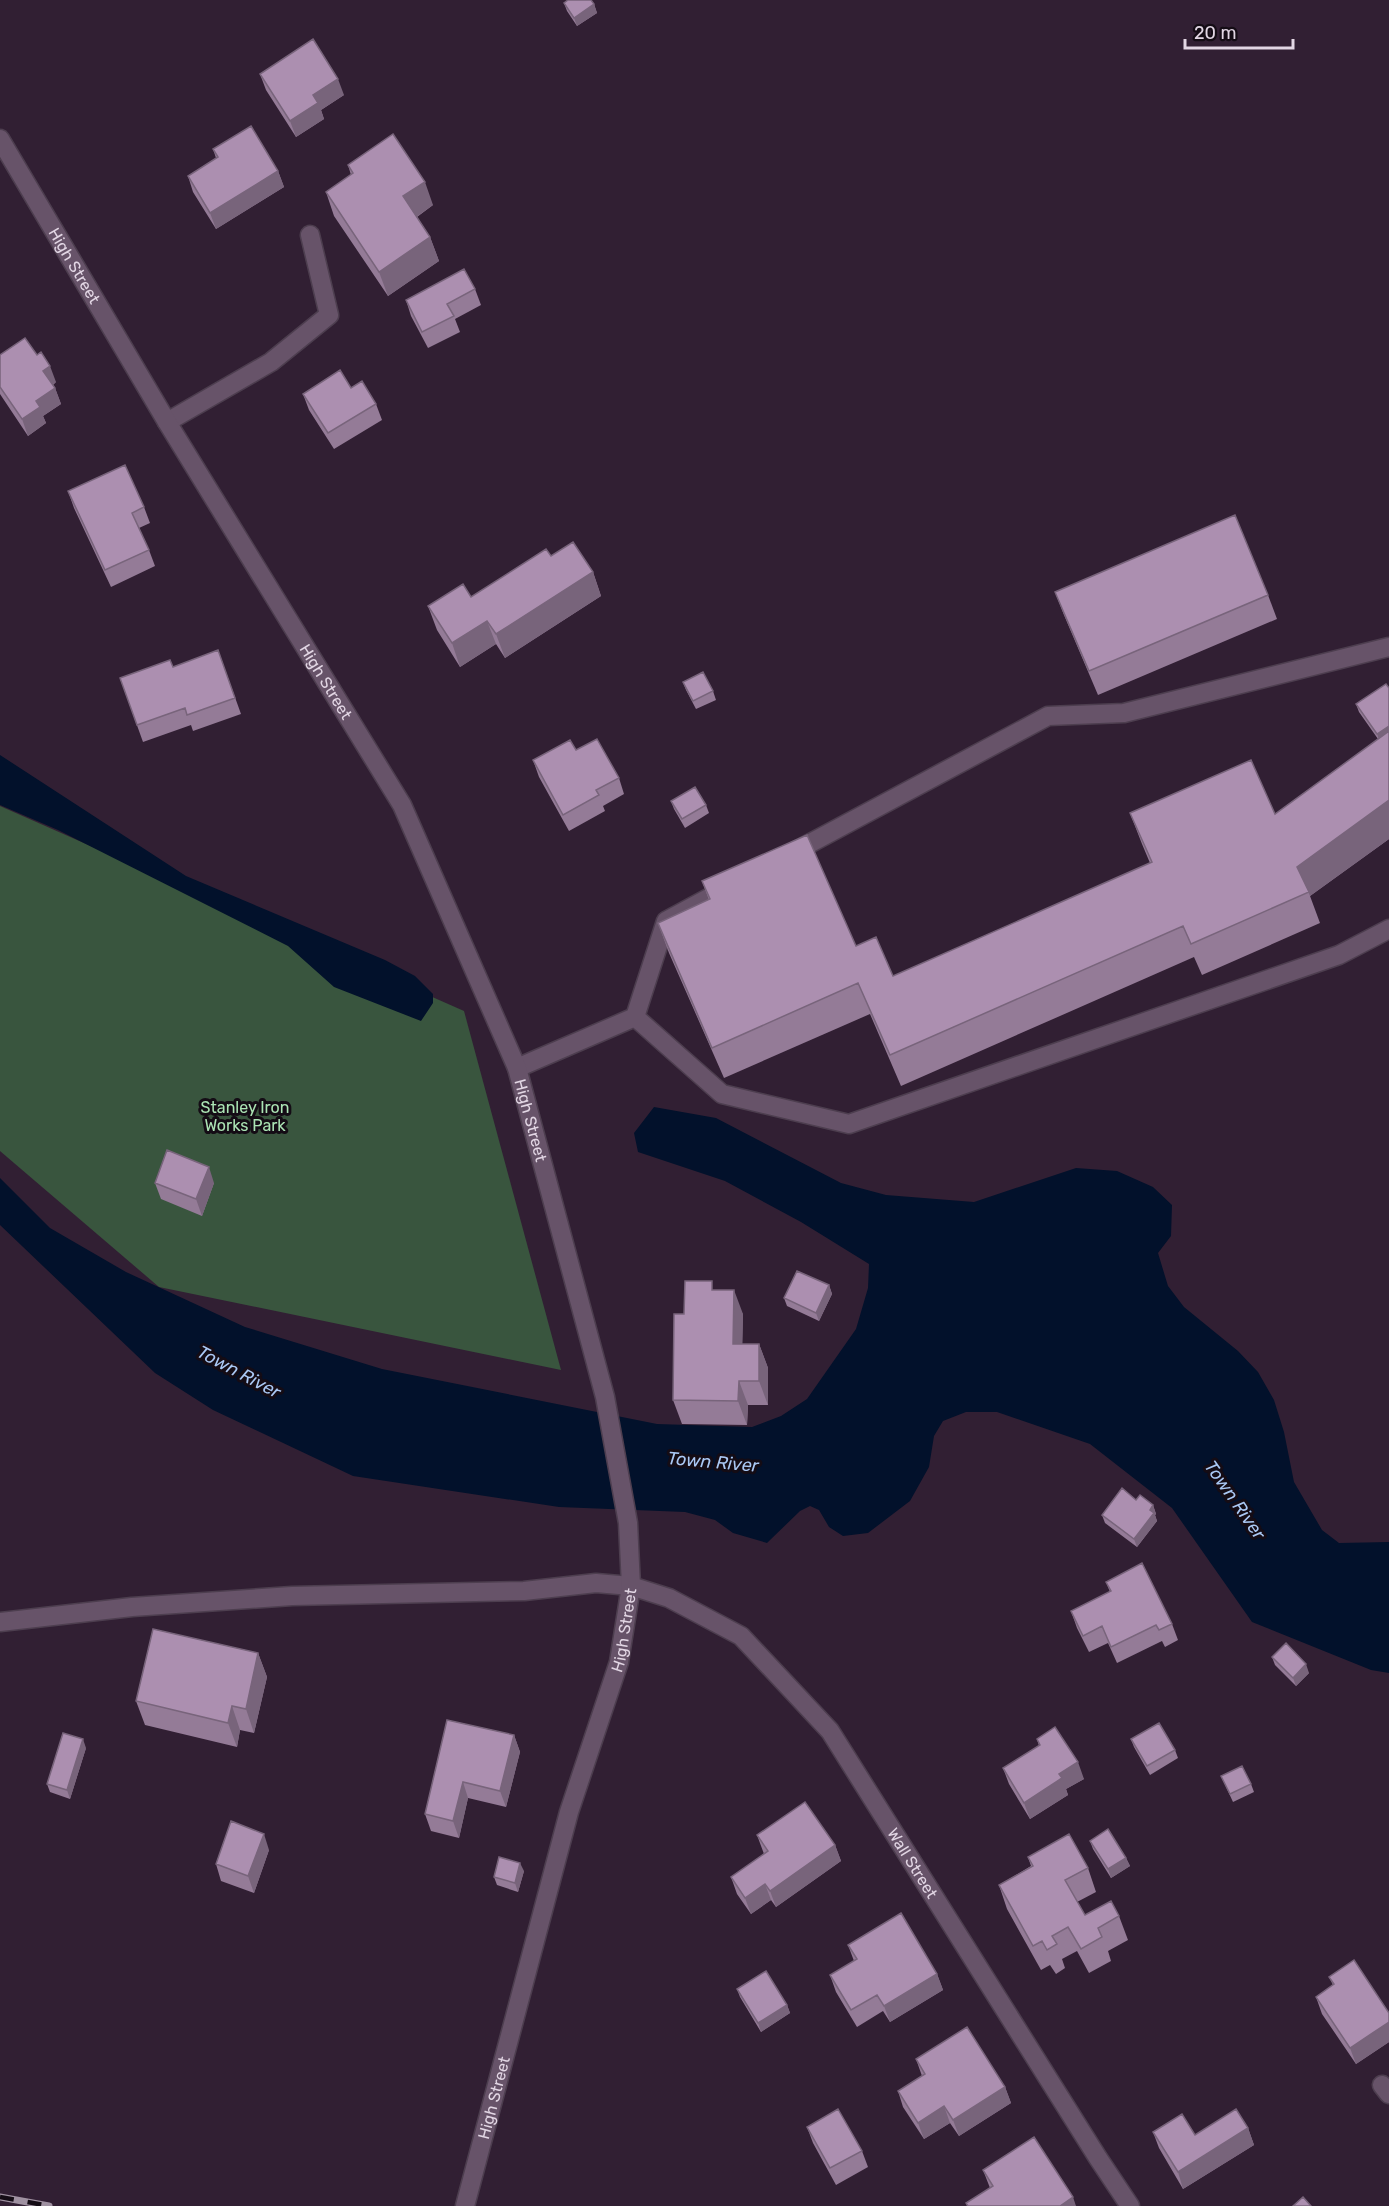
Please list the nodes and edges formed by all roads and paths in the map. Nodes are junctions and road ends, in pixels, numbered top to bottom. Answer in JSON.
{"nodes":[{"id":1,"x":0,"y":139,"type":"edge"},
{"id":2,"x":310,"y":236,"type":"dead end"},
{"id":3,"x":167,"y":422,"type":"junction"},
{"id":4,"x":1389,"y":647,"type":"edge"},
{"id":5,"x":778,"y":860,"type":"edge"},
{"id":6,"x":747,"y":877,"type":"edge"},
{"id":7,"x":1389,"y":929,"type":"edge"},
{"id":8,"x":635,"y":1017,"type":"junction"},
{"id":9,"x":517,"y":1068,"type":"junction"},
{"id":10,"x":632,"y":1586,"type":"junction"},
{"id":11,"x":0,"y":1622,"type":"edge"},
{"id":12,"x":465,"y":2206,"type":"edge"},
{"id":13,"x":1130,"y":2206,"type":"edge"}],
"edges":[{"from":1,"to":3,"type":"main road","name":"High Street"},
{"from":2,"to":3,"type":"main road"},
{"from":3,"to":9,"type":"main road","name":"High Street"},
{"from":4,"to":5,"type":"main road"},
{"from":6,"to":8,"type":"main road"},
{"from":7,"to":8,"type":"main road"},
{"from":8,"to":9,"type":"main road"},
{"from":9,"to":10,"type":"main road","name":"High Street"},
{"from":10,"to":11,"type":"main road","name":"Wall Street"},
{"from":10,"to":12,"type":"main road","name":"High Street"},
{"from":10,"to":13,"type":"main road","name":"Wall Street"}]}
